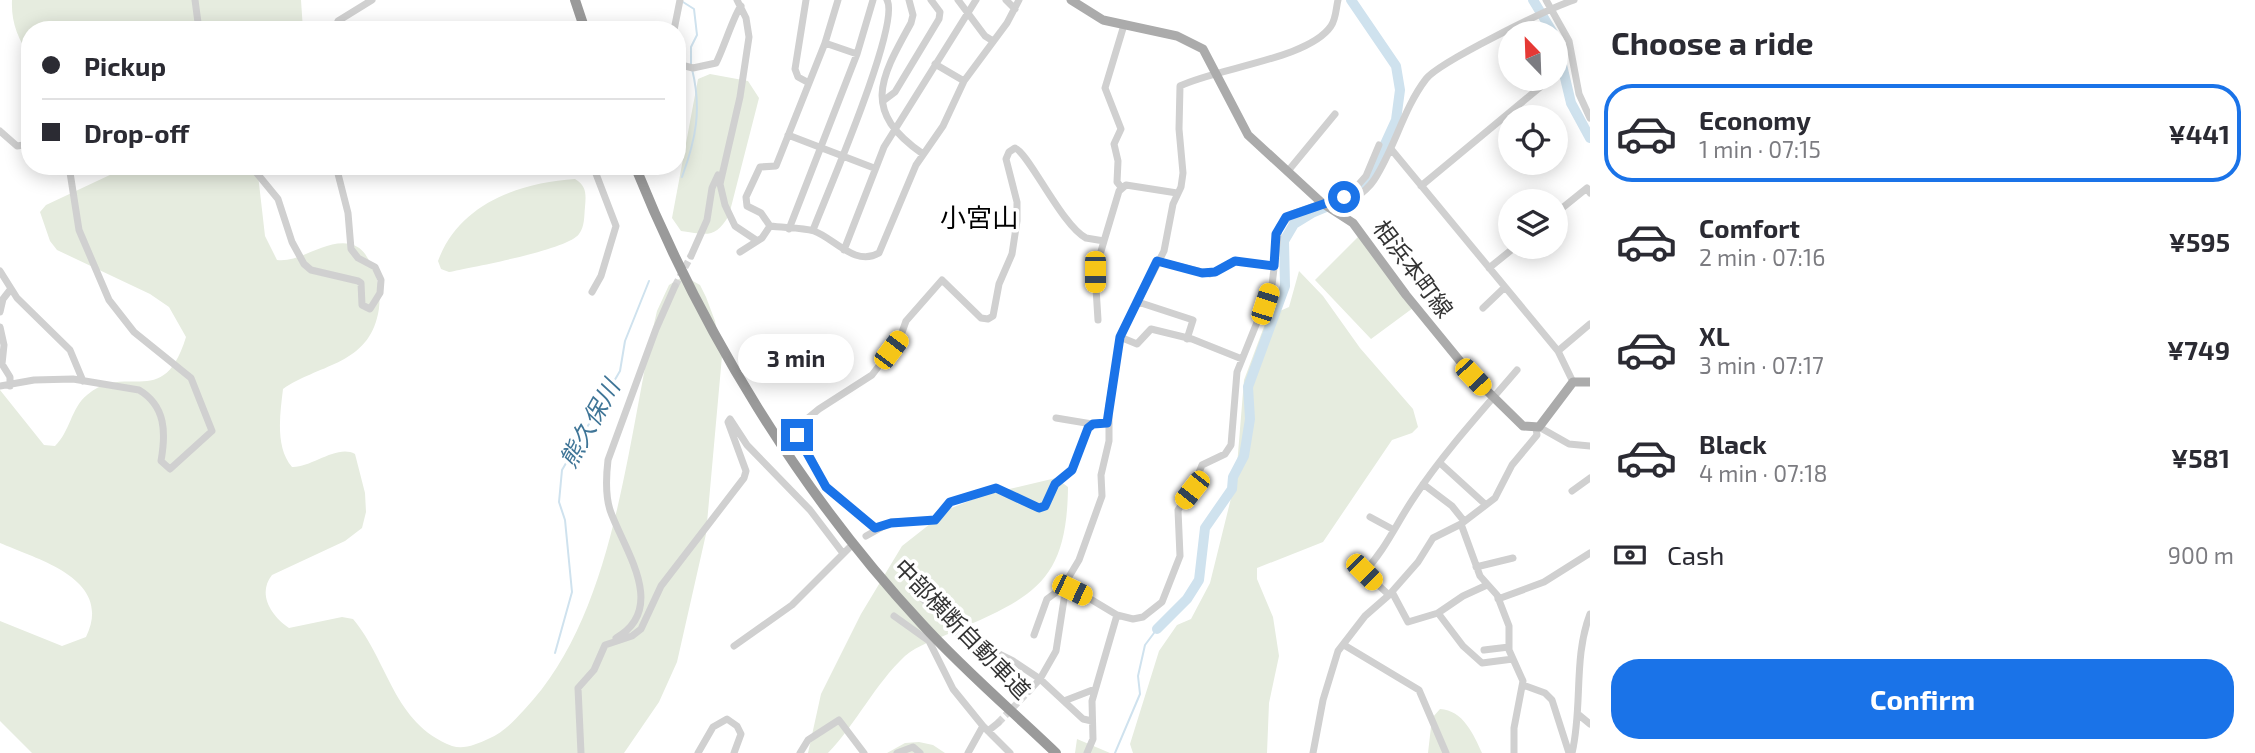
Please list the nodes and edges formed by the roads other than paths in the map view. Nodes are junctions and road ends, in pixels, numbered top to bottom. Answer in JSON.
{"nodes":[{"id":1,"x":195,"y":0,"type":"edge"},
{"id":2,"x":372,"y":0,"type":"edge"},
{"id":3,"x":575,"y":0,"type":"edge"},
{"id":4,"x":680,"y":0,"type":"edge"},
{"id":5,"x":806,"y":0,"type":"edge"},
{"id":6,"x":838,"y":0,"type":"edge"},
{"id":7,"x":873,"y":0,"type":"edge"},
{"id":8,"x":887,"y":0,"type":"edge"},
{"id":9,"x":909,"y":0,"type":"edge"},
{"id":10,"x":931,"y":0,"type":"edge"},
{"id":11,"x":958,"y":0,"type":"edge"},
{"id":12,"x":976,"y":0,"type":"edge"},
{"id":13,"x":1006,"y":0,"type":"edge"},
{"id":14,"x":1019,"y":0,"type":"edge"},
{"id":15,"x":1071,"y":0,"type":"edge"},
{"id":16,"x":1338,"y":0,"type":"edge"},
{"id":17,"x":1546,"y":0,"type":"edge"},
{"id":18,"x":1574,"y":0,"type":"edge"},
{"id":19,"x":739,"y":3,"type":"edge"},
{"id":20,"x":1015,"y":9,"type":"junction"},
{"id":21,"x":1549,"y":9,"type":"junction"},
{"id":22,"x":967,"y":12,"type":"junction"},
{"id":23,"x":198,"y":21,"type":"edge"},
{"id":24,"x":338,"y":21,"type":"edge"},
{"id":25,"x":581,"y":21,"type":"edge"},
{"id":26,"x":676,"y":21,"type":"edge"},
{"id":27,"x":1124,"y":25,"type":"junction"},
{"id":28,"x":993,"y":41,"type":"junction"},
{"id":29,"x":825,"y":43,"type":"junction"},
{"id":30,"x":857,"y":54,"type":"junction"},
{"id":31,"x":935,"y":64,"type":"junction"},
{"id":32,"x":686,"y":66,"type":"edge"},
{"id":33,"x":1217,"y":73,"type":"junction"},
{"id":34,"x":964,"y":82,"type":"junction"},
{"id":35,"x":809,"y":83,"type":"junction"},
{"id":36,"x":1536,"y":91,"type":"edge"},
{"id":37,"x":883,"y":101,"type":"junction"},
{"id":38,"x":1335,"y":114,"type":"dead end"},
{"id":39,"x":1590,"y":118,"type":"edge"},
{"id":40,"x":894,"y":130,"type":"junction"},
{"id":41,"x":0,"y":131,"type":"edge"},
{"id":42,"x":788,"y":135,"type":"junction"},
{"id":43,"x":1379,"y":145,"type":"dead end"},
{"id":44,"x":21,"y":146,"type":"edge"},
{"id":45,"x":821,"y":147,"type":"junction"},
{"id":46,"x":1391,"y":149,"type":"junction"},
{"id":47,"x":923,"y":154,"type":"junction"},
{"id":48,"x":842,"y":155,"type":"junction"},
{"id":49,"x":722,"y":168,"type":"junction"},
{"id":50,"x":874,"y":168,"type":"junction"},
{"id":51,"x":1288,"y":171,"type":"junction"},
{"id":52,"x":70,"y":175,"type":"edge"},
{"id":53,"x":258,"y":175,"type":"edge"},
{"id":54,"x":338,"y":175,"type":"edge"},
{"id":55,"x":596,"y":175,"type":"edge"},
{"id":56,"x":639,"y":175,"type":"edge"},
{"id":57,"x":1421,"y":186,"type":"junction"},
{"id":58,"x":1121,"y":187,"type":"junction"},
{"id":59,"x":1589,"y":189,"type":"edge"},
{"id":60,"x":1177,"y":193,"type":"junction"},
{"id":61,"x":1568,"y":205,"type":"edge"},
{"id":62,"x":1329,"y":207,"type":"junction"},
{"id":63,"x":770,"y":226,"type":"junction"},
{"id":64,"x":789,"y":229,"type":"junction"},
{"id":65,"x":813,"y":230,"type":"junction"},
{"id":66,"x":757,"y":240,"type":"junction"},
{"id":67,"x":1104,"y":241,"type":"junction"},
{"id":68,"x":844,"y":250,"type":"junction"},
{"id":69,"x":740,"y":252,"type":"dead end"},
{"id":70,"x":691,"y":256,"type":"tunnel mouth"},
{"id":71,"x":1500,"y":259,"type":"edge"},
{"id":72,"x":1157,"y":261,"type":"junction"},
{"id":73,"x":1274,"y":266,"type":"junction"},
{"id":74,"x":1489,"y":268,"type":"junction"},
{"id":75,"x":0,"y":271,"type":"edge"},
{"id":76,"x":675,"y":286,"type":"tunnel mouth"},
{"id":77,"x":1505,"y":287,"type":"junction"},
{"id":78,"x":10,"y":290,"type":"junction"},
{"id":79,"x":592,"y":292,"type":"dead end"},
{"id":80,"x":1138,"y":302,"type":"junction"},
{"id":81,"x":1483,"y":309,"type":"dead end"},
{"id":82,"x":0,"y":312,"type":"edge"},
{"id":83,"x":1098,"y":320,"type":"dead end"},
{"id":84,"x":1590,"y":324,"type":"edge"},
{"id":85,"x":0,"y":327,"type":"edge"},
{"id":86,"x":1120,"y":337,"type":"junction"},
{"id":87,"x":1187,"y":339,"type":"junction"},
{"id":88,"x":1558,"y":352,"type":"junction"},
{"id":89,"x":1242,"y":359,"type":"junction"},
{"id":90,"x":1517,"y":370,"type":"dead end"},
{"id":91,"x":83,"y":381,"type":"junction"},
{"id":92,"x":1573,"y":382,"type":"junction"},
{"id":93,"x":1590,"y":382,"type":"edge"},
{"id":94,"x":0,"y":386,"type":"edge"},
{"id":95,"x":10,"y":386,"type":"junction"},
{"id":96,"x":1493,"y":398,"type":"junction"},
{"id":97,"x":1056,"y":418,"type":"dead end"},
{"id":98,"x":1107,"y":423,"type":"junction"},
{"id":99,"x":1093,"y":424,"type":"junction"},
{"id":100,"x":1538,"y":428,"type":"junction"},
{"id":101,"x":1590,"y":446,"type":"edge"},
{"id":102,"x":1440,"y":463,"type":"junction"},
{"id":103,"x":1590,"y":478,"type":"edge"},
{"id":104,"x":1423,"y":484,"type":"junction"},
{"id":105,"x":1572,"y":491,"type":"dead end"},
{"id":106,"x":1486,"y":505,"type":"junction"},
{"id":107,"x":1370,"y":517,"type":"dead end"},
{"id":108,"x":1462,"y":523,"type":"junction"},
{"id":109,"x":875,"y":528,"type":"junction"},
{"id":110,"x":1394,"y":530,"type":"junction"},
{"id":111,"x":866,"y":536,"type":"dead end"},
{"id":112,"x":1590,"y":553,"type":"edge"},
{"id":113,"x":1513,"y":558,"type":"dead end"},
{"id":114,"x":1476,"y":567,"type":"junction"},
{"id":115,"x":1067,"y":585,"type":"junction"},
{"id":116,"x":1487,"y":585,"type":"junction"},
{"id":117,"x":1391,"y":594,"type":"junction"},
{"id":118,"x":922,"y":598,"type":"dead end"},
{"id":119,"x":1498,"y":599,"type":"junction"},
{"id":120,"x":1438,"y":614,"type":"junction"},
{"id":121,"x":1590,"y":614,"type":"edge"},
{"id":122,"x":1117,"y":615,"type":"junction"},
{"id":123,"x":894,"y":616,"type":"dead end"},
{"id":124,"x":1034,"y":635,"type":"dead end"},
{"id":125,"x":610,"y":641,"type":"junction"},
{"id":126,"x":1344,"y":645,"type":"junction"},
{"id":127,"x":734,"y":646,"type":"dead end"},
{"id":128,"x":1509,"y":647,"type":"junction"},
{"id":129,"x":1484,"y":650,"type":"dead end"},
{"id":130,"x":1513,"y":659,"type":"junction"},
{"id":131,"x":1040,"y":679,"type":"junction"},
{"id":132,"x":1523,"y":685,"type":"junction"},
{"id":133,"x":1095,"y":689,"type":"junction"},
{"id":134,"x":1029,"y":691,"type":"tunnel mouth"},
{"id":135,"x":1064,"y":701,"type":"junction"},
{"id":136,"x":1579,"y":715,"type":"junction"},
{"id":137,"x":1092,"y":720,"type":"junction"},
{"id":138,"x":998,"y":723,"type":"tunnel mouth"},
{"id":139,"x":1590,"y":724,"type":"edge"},
{"id":140,"x":986,"y":728,"type":"junction"},
{"id":141,"x":581,"y":753,"type":"edge"},
{"id":142,"x":698,"y":753,"type":"edge"},
{"id":143,"x":734,"y":753,"type":"edge"},
{"id":144,"x":800,"y":753,"type":"edge"},
{"id":145,"x":863,"y":753,"type":"edge"},
{"id":146,"x":897,"y":753,"type":"edge"},
{"id":147,"x":920,"y":753,"type":"edge"},
{"id":148,"x":968,"y":753,"type":"edge"},
{"id":149,"x":1010,"y":753,"type":"edge"},
{"id":150,"x":1056,"y":753,"type":"edge"},
{"id":151,"x":1087,"y":753,"type":"edge"},
{"id":152,"x":1313,"y":753,"type":"edge"},
{"id":153,"x":1446,"y":753,"type":"edge"},
{"id":154,"x":1514,"y":753,"type":"edge"},
{"id":155,"x":1570,"y":753,"type":"edge"}],
"edges":[{"from":1,"to":23,"type":"street"},
{"from":2,"to":24,"type":"street"},
{"from":3,"to":25,"type":"highway"},
{"from":4,"to":26,"type":"street"},
{"from":5,"to":35,"type":"street"},
{"from":6,"to":29,"type":"street"},
{"from":7,"to":30,"type":"street"},
{"from":8,"to":48,"type":"street"},
{"from":9,"to":37,"type":"street"},
{"from":10,"to":37,"type":"street"},
{"from":11,"to":22,"type":"street"},
{"from":12,"to":22,"type":"street"},
{"from":13,"to":20,"type":"street"},
{"from":14,"to":20,"type":"street"},
{"from":15,"to":27,"type":"main road","name":"相浜本町線"},
{"from":16,"to":33,"type":"street"},
{"from":17,"to":21,"type":"street"},
{"from":18,"to":21,"type":"street"},
{"from":19,"to":32,"type":"street"},
{"from":19,"to":49,"type":"street"},
{"from":20,"to":28,"type":"street"},
{"from":21,"to":39,"type":"street"},
{"from":21,"to":46,"type":"street"},
{"from":22,"to":28,"type":"street"},
{"from":22,"to":31,"type":"street"},
{"from":27,"to":33,"type":"main road","name":"相浜本町線"},
{"from":27,"to":58,"type":"street"},
{"from":28,"to":34,"type":"street"},
{"from":29,"to":30,"type":"street"},
{"from":29,"to":35,"type":"street"},
{"from":30,"to":45,"type":"street"},
{"from":31,"to":34,"type":"street"},
{"from":31,"to":40,"type":"street"},
{"from":33,"to":51,"type":"main road","name":"相浜本町線"},
{"from":33,"to":60,"type":"street"},
{"from":34,"to":47,"type":"street"},
{"from":35,"to":42,"type":"street"},
{"from":36,"to":57,"type":"street"},
{"from":37,"to":40,"type":"street"},
{"from":38,"to":51,"type":"street"},
{"from":40,"to":47,"type":"street"},
{"from":40,"to":50,"type":"street"},
{"from":41,"to":44,"type":"street"},
{"from":42,"to":45,"type":"street"},
{"from":42,"to":63,"type":"street"},
{"from":43,"to":62,"type":"street"},
{"from":45,"to":48,"type":"street"},
{"from":45,"to":64,"type":"street"},
{"from":46,"to":57,"type":"street"},
{"from":46,"to":62,"type":"street"},
{"from":47,"to":68,"type":"street"},
{"from":48,"to":50,"type":"street"},
{"from":48,"to":65,"type":"street"},
{"from":49,"to":66,"type":"street"},
{"from":49,"to":70,"type":"street"},
{"from":50,"to":68,"type":"street"},
{"from":51,"to":62,"type":"main road","name":"相浜本町線"},
{"from":52,"to":91,"type":"street"},
{"from":53,"to":54,"type":"street"},
{"from":55,"to":79,"type":"street"},
{"from":56,"to":150,"type":"highway","name":"中部横断自動車道"},
{"from":57,"to":74,"type":"street"},
{"from":58,"to":60,"type":"street"},
{"from":58,"to":67,"type":"street"},
{"from":59,"to":61,"type":"street"},
{"from":60,"to":72,"type":"street"},
{"from":62,"to":73,"type":"street"},
{"from":62,"to":96,"type":"main road","name":"相浜本町線"},
{"from":63,"to":64,"type":"street"},
{"from":63,"to":66,"type":"street"},
{"from":64,"to":65,"type":"street"},
{"from":65,"to":68,"type":"street"},
{"from":66,"to":69,"type":"street"},
{"from":67,"to":83,"type":"street"},
{"from":67,"to":109,"type":"street"},
{"from":71,"to":74,"type":"street"},
{"from":72,"to":73,"type":"street"},
{"from":72,"to":80,"type":"street"},
{"from":73,"to":89,"type":"street"},
{"from":74,"to":77,"type":"street"},
{"from":75,"to":78,"type":"street"},
{"from":76,"to":125,"type":"street"},
{"from":77,"to":81,"type":"street"},
{"from":77,"to":88,"type":"street"},
{"from":78,"to":82,"type":"street"},
{"from":78,"to":91,"type":"street"},
{"from":80,"to":86,"type":"street"},
{"from":80,"to":87,"type":"street"},
{"from":84,"to":88,"type":"street"},
{"from":85,"to":95,"type":"street"},
{"from":86,"to":87,"type":"street"},
{"from":86,"to":98,"type":"street"},
{"from":87,"to":89,"type":"street"},
{"from":88,"to":92,"type":"street"},
{"from":89,"to":122,"type":"street"},
{"from":90,"to":96,"type":"street"},
{"from":91,"to":95,"type":"street"},
{"from":92,"to":93,"type":"main road"},
{"from":92,"to":100,"type":"main road"},
{"from":94,"to":95,"type":"street"},
{"from":96,"to":100,"type":"main road","name":"相浜本町線"},
{"from":96,"to":102,"type":"street"},
{"from":97,"to":99,"type":"street"},
{"from":98,"to":99,"type":"street"},
{"from":98,"to":115,"type":"street"},
{"from":99,"to":109,"type":"street"},
{"from":100,"to":101,"type":"street"},
{"from":100,"to":106,"type":"street"},
{"from":102,"to":104,"type":"street"},
{"from":102,"to":106,"type":"street"},
{"from":103,"to":105,"type":"street"},
{"from":104,"to":108,"type":"street"},
{"from":104,"to":110,"type":"street"},
{"from":106,"to":108,"type":"street"},
{"from":107,"to":110,"type":"street"},
{"from":108,"to":114,"type":"street"},
{"from":108,"to":117,"type":"street"},
{"from":109,"to":111,"type":"street"},
{"from":110,"to":117,"type":"street"},
{"from":112,"to":119,"type":"street"},
{"from":113,"to":114,"type":"street"},
{"from":114,"to":116,"type":"street"},
{"from":115,"to":122,"type":"street"},
{"from":115,"to":124,"type":"street"},
{"from":115,"to":131,"type":"street"},
{"from":116,"to":119,"type":"street"},
{"from":116,"to":120,"type":"street"},
{"from":117,"to":120,"type":"street"},
{"from":117,"to":126,"type":"street"},
{"from":118,"to":131,"type":"street"},
{"from":119,"to":128,"type":"street"},
{"from":120,"to":130,"type":"street"},
{"from":121,"to":136,"type":"street"},
{"from":122,"to":133,"type":"street"},
{"from":123,"to":140,"type":"street"},
{"from":125,"to":127,"type":"street"},
{"from":125,"to":141,"type":"street"},
{"from":126,"to":152,"type":"street"},
{"from":126,"to":153,"type":"street"},
{"from":128,"to":129,"type":"street"},
{"from":128,"to":130,"type":"street"},
{"from":130,"to":132,"type":"street"},
{"from":131,"to":134,"type":"street"},
{"from":131,"to":135,"type":"street"},
{"from":132,"to":154,"type":"street"},
{"from":132,"to":155,"type":"street"},
{"from":133,"to":135,"type":"street"},
{"from":133,"to":137,"type":"street"},
{"from":135,"to":137,"type":"street"},
{"from":136,"to":139,"type":"street"},
{"from":136,"to":155,"type":"street"},
{"from":137,"to":151,"type":"street"},
{"from":138,"to":140,"type":"street"},
{"from":140,"to":148,"type":"street"},
{"from":140,"to":149,"type":"street"},
{"from":142,"to":143,"type":"street"},
{"from":144,"to":145,"type":"street"},
{"from":146,"to":147,"type":"street"}]}
